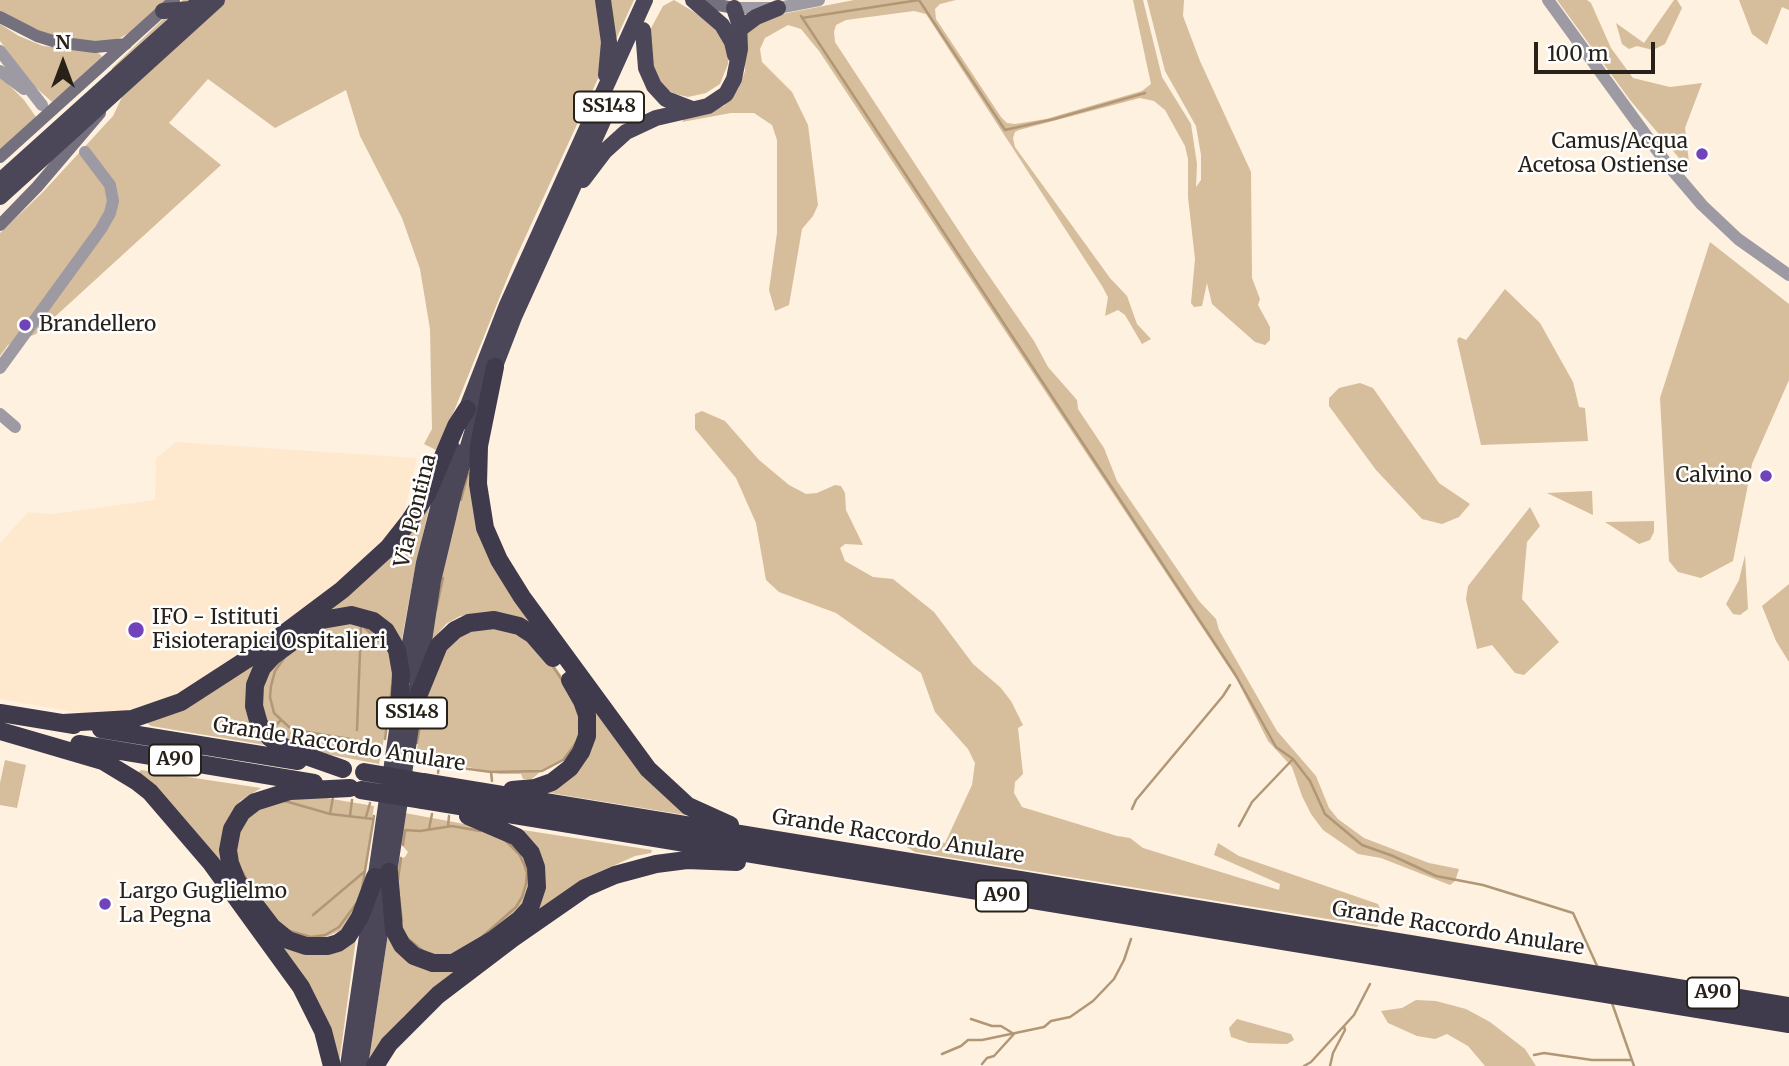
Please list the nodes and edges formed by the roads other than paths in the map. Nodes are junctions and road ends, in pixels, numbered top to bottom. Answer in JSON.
{"nodes":[{"id":1,"x":218,"y":0,"type":"edge"},
{"id":2,"x":603,"y":0,"type":"edge"},
{"id":3,"x":693,"y":0,"type":"edge"},
{"id":4,"x":708,"y":0,"type":"edge"},
{"id":5,"x":819,"y":0,"type":"edge"},
{"id":6,"x":1548,"y":0,"type":"edge"},
{"id":7,"x":196,"y":4,"type":"edge"},
{"id":8,"x":168,"y":5,"type":"edge"},
{"id":9,"x":729,"y":7,"type":"junction"},
{"id":10,"x":778,"y":8,"type":"junction"},
{"id":11,"x":647,"y":11,"type":"edge"},
{"id":12,"x":0,"y":17,"type":"edge"},
{"id":13,"x":740,"y":29,"type":"junction"},
{"id":14,"x":126,"y":44,"type":"junction"},
{"id":15,"x":0,"y":51,"type":"edge"},
{"id":16,"x":737,"y":65,"type":"junction"},
{"id":17,"x":0,"y":71,"type":"edge"},
{"id":18,"x":118,"y":89,"type":"junction"},
{"id":19,"x":600,"y":101,"type":"junction"},
{"id":20,"x":694,"y":109,"type":"junction"},
{"id":21,"x":85,"y":152,"type":"dead end"},
{"id":22,"x":0,"y":157,"type":"edge"},
{"id":23,"x":0,"y":181,"type":"edge"},
{"id":24,"x":0,"y":197,"type":"edge"},
{"id":25,"x":566,"y":201,"type":"junction"},
{"id":26,"x":0,"y":225,"type":"edge"},
{"id":27,"x":1789,"y":275,"type":"edge"},
{"id":28,"x":495,"y":367,"type":"junction"},
{"id":29,"x":0,"y":368,"type":"edge"},
{"id":30,"x":467,"y":409,"type":"junction"},
{"id":31,"x":0,"y":414,"type":"edge"},
{"id":32,"x":0,"y":429,"type":"edge"},
{"id":33,"x":0,"y":712,"type":"edge"},
{"id":34,"x":406,"y":712,"type":"junction"},
{"id":35,"x":63,"y":723,"type":"junction"},
{"id":36,"x":0,"y":731,"type":"edge"},
{"id":37,"x":342,"y":769,"type":"junction"},
{"id":38,"x":358,"y":784,"type":"junction"},
{"id":39,"x":471,"y":790,"type":"junction"},
{"id":40,"x":428,"y":801,"type":"junction"},
{"id":41,"x":818,"y":847,"type":"junction"},
{"id":42,"x":818,"y":866,"type":"junction"},
{"id":43,"x":382,"y":874,"type":"junction"},
{"id":44,"x":1789,"y":1006,"type":"edge"},
{"id":45,"x":1789,"y":1024,"type":"edge"},
{"id":46,"x":332,"y":1066,"type":"edge"},
{"id":47,"x":348,"y":1066,"type":"edge"},
{"id":48,"x":360,"y":1066,"type":"edge"},
{"id":49,"x":375,"y":1066,"type":"edge"}],
"edges":[{"from":1,"to":18,"type":"highway"},
{"from":2,"to":19,"type":"highway"},
{"from":3,"to":9,"type":"main road"},
{"from":3,"to":16,"type":"highway"},
{"from":4,"to":9,"type":"main road"},
{"from":5,"to":10,"type":"street"},
{"from":6,"to":27,"type":"street"},
{"from":7,"to":8,"type":"highway"},
{"from":7,"to":23,"type":"highway"},
{"from":8,"to":14,"type":"main road"},
{"from":9,"to":10,"type":"street"},
{"from":9,"to":13,"type":"highway"},
{"from":10,"to":13,"type":"highway"},
{"from":11,"to":19,"type":"highway","name":"Via Pontina","number":"SS148"},
{"from":11,"to":20,"type":"highway"},
{"from":11,"to":25,"type":"highway","name":"Via Pontina","number":"SS148"},
{"from":12,"to":14,"type":"main road"},
{"from":13,"to":16,"type":"highway"},
{"from":14,"to":22,"type":"main road"},
{"from":15,"to":17,"type":"street"},
{"from":16,"to":20,"type":"highway"},
{"from":18,"to":24,"type":"highway"},
{"from":18,"to":26,"type":"main road"},
{"from":19,"to":30,"type":"highway","name":"Via Pontina","number":"SS148"},
{"from":20,"to":25,"type":"highway"},
{"from":21,"to":29,"type":"street"},
{"from":25,"to":28,"type":"highway","name":"Via Pontina","number":"SS148"},
{"from":28,"to":34,"type":"highway","name":"Via Pontina","number":"SS148"},
{"from":28,"to":41,"type":"highway"},
{"from":30,"to":34,"type":"highway","name":"Via Pontina","number":"SS148"},
{"from":30,"to":35,"type":"highway"},
{"from":31,"to":32,"type":"street"},
{"from":33,"to":35,"type":"highway","name":"Grande Raccordo Anulare","number":"A90"},
{"from":34,"to":37,"type":"highway"},
{"from":34,"to":39,"type":"highway"},
{"from":34,"to":43,"type":"highway","name":"Via Pontina","number":"SS148"},
{"from":35,"to":37,"type":"highway","name":"Grande Raccordo Anulare","number":"A90"},
{"from":36,"to":38,"type":"highway","name":"Grande Raccordo Anulare","number":"A90"},
{"from":36,"to":46,"type":"highway"},
{"from":37,"to":38,"type":"highway","name":"Grande Raccordo Anulare","number":"A90"},
{"from":38,"to":39,"type":"highway","name":"Grande Raccordo Anulare","number":"A90","bridge":true},
{"from":38,"to":40,"type":"highway","name":"Grande Raccordo Anulare","number":"A90","bridge":true},
{"from":38,"to":43,"type":"highway"},
{"from":39,"to":41,"type":"highway","name":"Grande Raccordo Anulare","number":"A90"},
{"from":40,"to":42,"type":"highway","name":"Grande Raccordo Anulare","number":"A90"},
{"from":40,"to":43,"type":"highway"},
{"from":41,"to":44,"type":"highway","name":"Grande Raccordo Anulare","number":"A90"},
{"from":42,"to":45,"type":"highway","name":"Grande Raccordo Anulare","number":"A90"},
{"from":42,"to":49,"type":"highway"},
{"from":43,"to":47,"type":"highway","name":"Via Pontina","number":"SS148"},
{"from":43,"to":48,"type":"highway","name":"Via Pontina","number":"SS148"}]}
